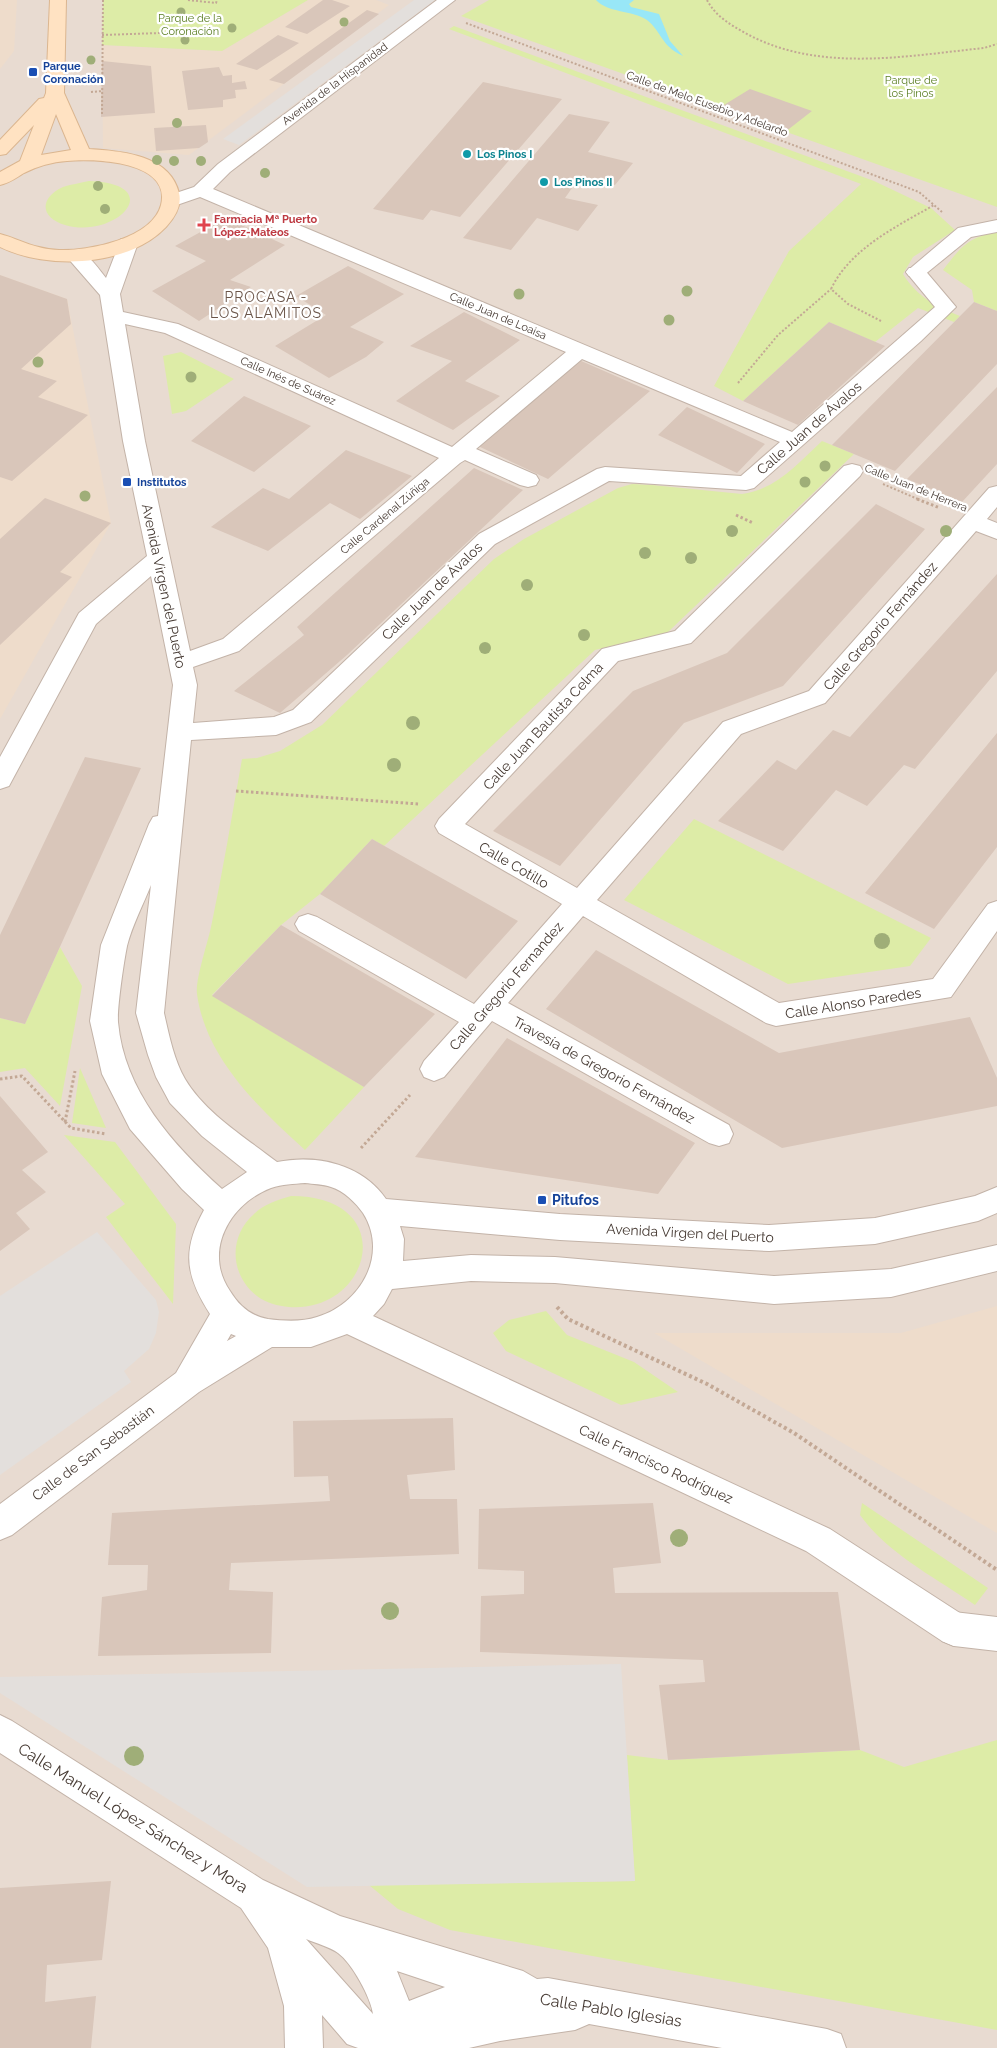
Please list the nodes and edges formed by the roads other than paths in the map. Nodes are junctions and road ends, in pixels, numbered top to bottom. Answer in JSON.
{"nodes":[{"id":1,"x":58,"y":0,"type":"edge"},
{"id":2,"x":447,"y":0,"type":"edge"},
{"id":3,"x":55,"y":93,"type":"junction"},
{"id":4,"x":0,"y":150,"type":"edge"},
{"id":5,"x":82,"y":153,"type":"junction"},
{"id":6,"x":28,"y":164,"type":"junction"},
{"id":7,"x":224,"y":168,"type":"junction"},
{"id":8,"x":0,"y":180,"type":"edge"},
{"id":9,"x":165,"y":180,"type":"junction"},
{"id":10,"x":201,"y":191,"type":"junction"},
{"id":11,"x":171,"y":201,"type":"junction"},
{"id":12,"x":997,"y":226,"type":"edge"},
{"id":13,"x":128,"y":243,"type":"junction"},
{"id":14,"x":3,"y":245,"type":"edge"},
{"id":15,"x":76,"y":256,"type":"junction"},
{"id":16,"x":110,"y":294,"type":"junction"},
{"id":17,"x":116,"y":316,"type":"junction"},
{"id":18,"x":579,"y":351,"type":"junction"},
{"id":19,"x":795,"y":442,"type":"junction"},
{"id":20,"x":460,"y":454,"type":"junction"},
{"id":21,"x":852,"y":471,"type":"road end"},
{"id":22,"x":528,"y":480,"type":"dead end"},
{"id":23,"x":997,"y":493,"type":"edge"},
{"id":24,"x":973,"y":521,"type":"junction"},
{"id":25,"x":997,"y":532,"type":"edge"},
{"id":26,"x":158,"y":558,"type":"junction"},
{"id":27,"x":181,"y":662,"type":"junction"},
{"id":28,"x":181,"y":732,"type":"junction"},
{"id":29,"x":0,"y":780,"type":"edge"},
{"id":30,"x":176,"y":790,"type":"junction"},
{"id":31,"x":456,"y":817,"type":"joint"},
{"id":32,"x":579,"y":903,"type":"junction"},
{"id":33,"x":997,"y":911,"type":"edge"},
{"id":34,"x":308,"y":924,"type":"dead end"},
{"id":35,"x":483,"y":1013,"type":"junction"},
{"id":36,"x":434,"y":1069,"type":"road end"},
{"id":37,"x":719,"y":1134,"type":"dead end"},
{"id":38,"x":274,"y":1175,"type":"junction"},
{"id":39,"x":997,"y":1200,"type":"edge"},
{"id":40,"x":222,"y":1207,"type":"junction"},
{"id":41,"x":380,"y":1211,"type":"junction"},
{"id":42,"x":997,"y":1258,"type":"edge"},
{"id":43,"x":385,"y":1276,"type":"junction"},
{"id":44,"x":227,"y":1313,"type":"junction"},
{"id":45,"x":347,"y":1319,"type":"junction"},
{"id":46,"x":268,"y":1333,"type":"junction"},
{"id":47,"x":187,"y":1383,"type":"junction"},
{"id":48,"x":0,"y":1524,"type":"edge"},
{"id":49,"x":997,"y":1634,"type":"edge"},
{"id":50,"x":0,"y":1732,"type":"edge"},
{"id":51,"x":254,"y":1894,"type":"junction"},
{"id":52,"x":351,"y":1939,"type":"junction"},
{"id":53,"x":548,"y":1997,"type":"junction"},
{"id":54,"x":605,"y":2007,"type":"junction"},
{"id":55,"x":404,"y":2043,"type":"edge"},
{"id":56,"x":304,"y":2048,"type":"edge"},
{"id":57,"x":827,"y":2048,"type":"edge"}],
"edges":[{"from":1,"to":3,"type":"main road"},
{"from":2,"to":7,"type":"street","name":"Avenida de la Hispanidad"},
{"from":3,"to":4,"type":"main road"},
{"from":3,"to":5,"type":"main road"},
{"from":3,"to":6,"type":"main road"},
{"from":5,"to":6,"type":"main road"},
{"from":5,"to":9,"type":"main road"},
{"from":6,"to":8,"type":"main road"},
{"from":7,"to":9,"type":"street","name":"Avenida de la Hispanidad"},
{"from":7,"to":10,"type":"street","name":"Avenida de la Hispanidad"},
{"from":9,"to":11,"type":"main road"},
{"from":10,"to":11,"type":"street","name":"Avenida de la Hispanidad"},
{"from":10,"to":18,"type":"street","name":"Calle Juan de Loaisa"},
{"from":11,"to":13,"type":"main road"},
{"from":12,"to":19,"type":"street","name":"Calle Juan de Ávalos"},
{"from":13,"to":15,"type":"main road"},
{"from":13,"to":16,"type":"street"},
{"from":14,"to":15,"type":"main road"},
{"from":15,"to":16,"type":"street","name":"Avenida Virgen del Puerto"},
{"from":16,"to":17,"type":"street","name":"Avenida Virgen del Puerto"},
{"from":17,"to":20,"type":"street","name":"Calle Inés de Suárez"},
{"from":17,"to":26,"type":"street","name":"Avenida Virgen del Puerto"},
{"from":18,"to":19,"type":"street","name":"Calle Juan de Loaisa"},
{"from":18,"to":20,"type":"street","name":"Calle Cardenal Zúñiga"},
{"from":19,"to":28,"type":"street","name":"Calle Juan de Ávalos"},
{"from":20,"to":22,"type":"street","name":"Calle Inés de Suárez"},
{"from":20,"to":27,"type":"street","name":"Calle Cardenal Zúñiga"},
{"from":21,"to":31,"type":"street","name":"Calle Juan Bautista Celma"},
{"from":23,"to":24,"type":"street","name":"Calle Gregorio Fernández"},
{"from":24,"to":25,"type":"street"},
{"from":24,"to":32,"type":"street","name":"Calle Gregorio Fernández"},
{"from":26,"to":27,"type":"street","name":"Avenida Virgen del Puerto"},
{"from":26,"to":29,"type":"street"},
{"from":27,"to":28,"type":"street","name":"Avenida Virgen del Puerto"},
{"from":28,"to":30,"type":"street","name":"Avenida Virgen del Puerto"},
{"from":30,"to":38,"type":"street","name":"Avenida Virgen del Puerto"},
{"from":30,"to":40,"type":"street","name":"Avenida Virgen del Puerto"},
{"from":31,"to":32,"type":"street","name":"Calle Cotillo"},
{"from":32,"to":33,"type":"street","name":"Calle Alonso Paredes"},
{"from":32,"to":35,"type":"street","name":"Calle Gregorio Fernandez"},
{"from":34,"to":35,"type":"street","name":"Travesía de Gregorio Fernández"},
{"from":35,"to":36,"type":"street","name":"Calle Gregorio Fernandez"},
{"from":35,"to":37,"type":"street","name":"Travesía de Gregorio Fernández"},
{"from":38,"to":40,"type":"street"},
{"from":38,"to":41,"type":"street"},
{"from":39,"to":41,"type":"street","name":"Avenida Virgen del Puerto"},
{"from":40,"to":44,"type":"street"},
{"from":41,"to":43,"type":"street"},
{"from":42,"to":43,"type":"street"},
{"from":43,"to":45,"type":"street"},
{"from":44,"to":46,"type":"street"},
{"from":44,"to":47,"type":"street","name":"Calle de San Sebastián"},
{"from":45,"to":46,"type":"street"},
{"from":45,"to":49,"type":"street","name":"Calle Francisco Rodríguez"},
{"from":46,"to":47,"type":"street","name":"Calle de San Sebastián"},
{"from":47,"to":48,"type":"street","name":"Calle de San Sebastián"},
{"from":50,"to":51,"type":"street","name":"Calle Manuel López Sánchez y Mora"},
{"from":51,"to":52,"type":"street"},
{"from":51,"to":55,"type":"street","name":"Calle Manuel López Sánchez y Mora"},
{"from":51,"to":56,"type":"street"},
{"from":52,"to":53,"type":"street"},
{"from":52,"to":55,"type":"street"},
{"from":53,"to":54,"type":"street","name":"Calle Pablo Iglesias"},
{"from":53,"to":55,"type":"street","name":"Calle Pablo Iglesias"},
{"from":54,"to":55,"type":"street"},
{"from":54,"to":57,"type":"street","name":"Calle Pablo Iglesias"}]}
